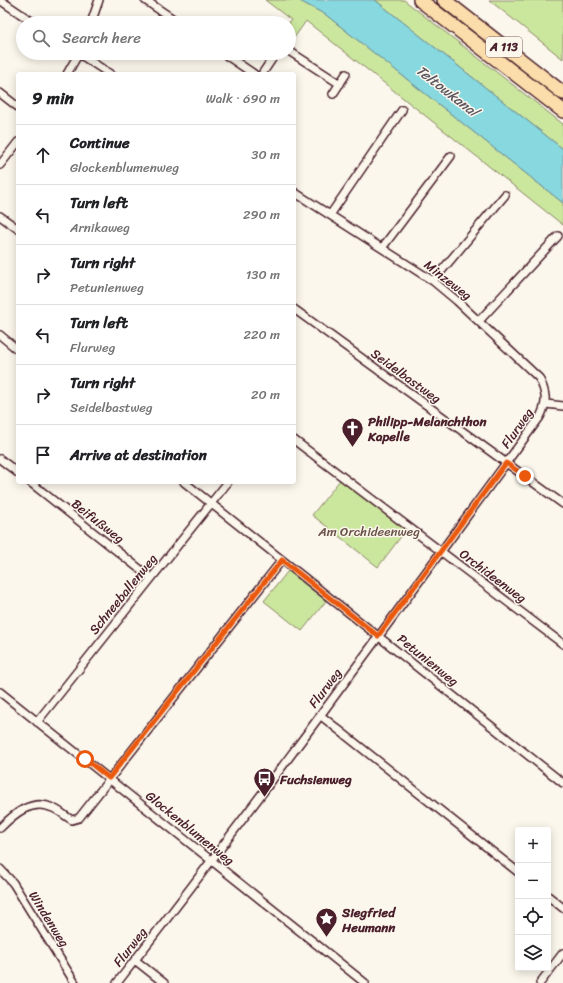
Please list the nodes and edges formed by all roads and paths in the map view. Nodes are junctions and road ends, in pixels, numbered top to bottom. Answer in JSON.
{"nodes":[{"id":1,"x":0,"y":0,"type":"edge"},
{"id":2,"x":99,"y":0,"type":"edge"},
{"id":3,"x":145,"y":0,"type":"edge"},
{"id":4,"x":420,"y":0,"type":"edge"},
{"id":5,"x":444,"y":0,"type":"edge"},
{"id":6,"x":24,"y":16,"type":"edge"},
{"id":7,"x":93,"y":16,"type":"edge"},
{"id":8,"x":169,"y":16,"type":"edge"},
{"id":9,"x":296,"y":56,"type":"edge"},
{"id":10,"x":75,"y":60,"type":"edge"},
{"id":11,"x":89,"y":60,"type":"edge"},
{"id":12,"x":233,"y":60,"type":"edge"},
{"id":13,"x":271,"y":60,"type":"edge"},
{"id":14,"x":68,"y":72,"type":"edge"},
{"id":15,"x":107,"y":72,"type":"edge"},
{"id":16,"x":251,"y":72,"type":"edge"},
{"id":17,"x":263,"y":72,"type":"edge"},
{"id":18,"x":346,"y":74,"type":"dead end"},
{"id":19,"x":340,"y":84,"type":"junction"},
{"id":20,"x":0,"y":93,"type":"edge"},
{"id":21,"x":563,"y":93,"type":"edge"},
{"id":22,"x":333,"y":94,"type":"dead end"},
{"id":23,"x":16,"y":105,"type":"edge"},
{"id":24,"x":402,"y":110,"type":"dead end"},
{"id":25,"x":563,"y":111,"type":"edge"},
{"id":26,"x":16,"y":145,"type":"edge"},
{"id":27,"x":451,"y":156,"type":"dead end"},
{"id":28,"x":0,"y":165,"type":"edge"},
{"id":29,"x":296,"y":193,"type":"edge"},
{"id":30,"x":505,"y":195,"type":"dead end"},
{"id":31,"x":330,"y":215,"type":"junction"},
{"id":32,"x":0,"y":216,"type":"edge"},
{"id":33,"x":16,"y":228,"type":"edge"},
{"id":34,"x":558,"y":236,"type":"dead end"},
{"id":35,"x":382,"y":248,"type":"junction"},
{"id":36,"x":433,"y":281,"type":"junction"},
{"id":37,"x":296,"y":310,"type":"edge"},
{"id":38,"x":479,"y":321,"type":"junction"},
{"id":39,"x":0,"y":335,"type":"edge"},
{"id":40,"x":16,"y":348,"type":"edge"},
{"id":41,"x":546,"y":404,"type":"junction"},
{"id":42,"x":563,"y":406,"type":"edge"},
{"id":43,"x":296,"y":442,"type":"edge"},
{"id":44,"x":0,"y":458,"type":"edge"},
{"id":45,"x":506,"y":463,"type":"junction"},
{"id":46,"x":16,"y":471,"type":"edge"},
{"id":47,"x":33,"y":484,"type":"edge"},
{"id":48,"x":186,"y":484,"type":"edge"},
{"id":49,"x":226,"y":484,"type":"edge"},
{"id":50,"x":211,"y":504,"type":"junction"},
{"id":51,"x":563,"y":504,"type":"edge"},
{"id":52,"x":441,"y":551,"type":"junction"},
{"id":53,"x":282,"y":560,"type":"junction"},
{"id":54,"x":151,"y":578,"type":"junction"},
{"id":55,"x":378,"y":636,"type":"junction"},
{"id":56,"x":563,"y":644,"type":"edge"},
{"id":57,"x":0,"y":692,"type":"edge"},
{"id":58,"x":320,"y":715,"type":"junction"},
{"id":59,"x":37,"y":722,"type":"junction"},
{"id":60,"x":109,"y":778,"type":"junction"},
{"id":61,"x":563,"y":783,"type":"edge"},
{"id":62,"x":0,"y":828,"type":"edge"},
{"id":63,"x":212,"y":860,"type":"junction"},
{"id":64,"x":0,"y":869,"type":"edge"},
{"id":65,"x":515,"y":870,"type":"edge"},
{"id":66,"x":551,"y":898,"type":"edge"},
{"id":67,"x":563,"y":908,"type":"edge"},
{"id":68,"x":563,"y":953,"type":"edge"},
{"id":69,"x":135,"y":960,"type":"junction"},
{"id":70,"x":75,"y":983,"type":"edge"},
{"id":71,"x":117,"y":983,"type":"edge"},
{"id":72,"x":164,"y":983,"type":"edge"},
{"id":73,"x":365,"y":983,"type":"edge"},
{"id":74,"x":540,"y":983,"type":"edge"}],
"edges":[{"from":1,"to":6,"type":"street"},
{"from":2,"to":7,"type":"street"},
{"from":3,"to":8,"type":"street"},
{"from":4,"to":25,"type":"highway","number":"A 113"},
{"from":5,"to":21,"type":"highway","number":"A 113"},
{"from":9,"to":19,"type":"street"},
{"from":10,"to":14,"type":"street"},
{"from":11,"to":15,"type":"street"},
{"from":12,"to":16,"type":"street"},
{"from":13,"to":17,"type":"street"},
{"from":18,"to":19,"type":"street"},
{"from":19,"to":22,"type":"street"},
{"from":20,"to":23,"type":"street"},
{"from":24,"to":31,"type":"street"},
{"from":26,"to":28,"type":"street"},
{"from":27,"to":35,"type":"street"},
{"from":29,"to":31,"type":"street","name":"Minzeweg"},
{"from":30,"to":36,"type":"street"},
{"from":31,"to":35,"type":"street","name":"Minzeweg"},
{"from":32,"to":33,"type":"street"},
{"from":34,"to":38,"type":"street"},
{"from":35,"to":36,"type":"street","name":"Minzeweg"},
{"from":36,"to":38,"type":"street","name":"Minzeweg"},
{"from":37,"to":45,"type":"street","name":"Seidelbastweg"},
{"from":38,"to":41,"type":"street","name":"Minzeweg"},
{"from":39,"to":40,"type":"street"},
{"from":41,"to":42,"type":"street"},
{"from":41,"to":45,"type":"street","name":"Flurweg"},
{"from":43,"to":52,"type":"street","name":"Orchideenweg"},
{"from":44,"to":46,"type":"street"},
{"from":45,"to":51,"type":"street","name":"Seidelbastweg"},
{"from":45,"to":52,"type":"street","name":"Flurweg"},
{"from":47,"to":54,"type":"street","name":"Beifußweg"},
{"from":48,"to":50,"type":"street","name":"Petunienweg"},
{"from":49,"to":50,"type":"street","name":"Schneeballenweg"},
{"from":50,"to":53,"type":"street","name":"Petunienweg"},
{"from":50,"to":54,"type":"street","name":"Schneeballenweg"},
{"from":52,"to":55,"type":"street","name":"Flurweg"},
{"from":52,"to":56,"type":"street","name":"Orchideenweg"},
{"from":53,"to":55,"type":"street","name":"Petunienweg"},
{"from":53,"to":60,"type":"street"},
{"from":54,"to":59,"type":"street","name":"Schneeballenweg"},
{"from":55,"to":58,"type":"street","name":"Flurweg"},
{"from":55,"to":61,"type":"street","name":"Petunienweg"},
{"from":57,"to":59,"type":"street","name":"Glockenblumenweg"},
{"from":58,"to":63,"type":"street","name":"Flurweg"},
{"from":58,"to":65,"type":"street"},
{"from":59,"to":60,"type":"street","name":"Glockenblumenweg"},
{"from":60,"to":62,"type":"street"},
{"from":60,"to":63,"type":"street","name":"Glockenblumenweg"},
{"from":63,"to":69,"type":"street","name":"Flurweg"},
{"from":63,"to":73,"type":"street","name":"Glockenblumenweg"},
{"from":64,"to":70,"type":"street","name":"Windenweg"},
{"from":66,"to":67,"type":"street"},
{"from":68,"to":74,"type":"street"},
{"from":69,"to":71,"type":"street","name":"Flurweg"},
{"from":69,"to":72,"type":"street"}]}
